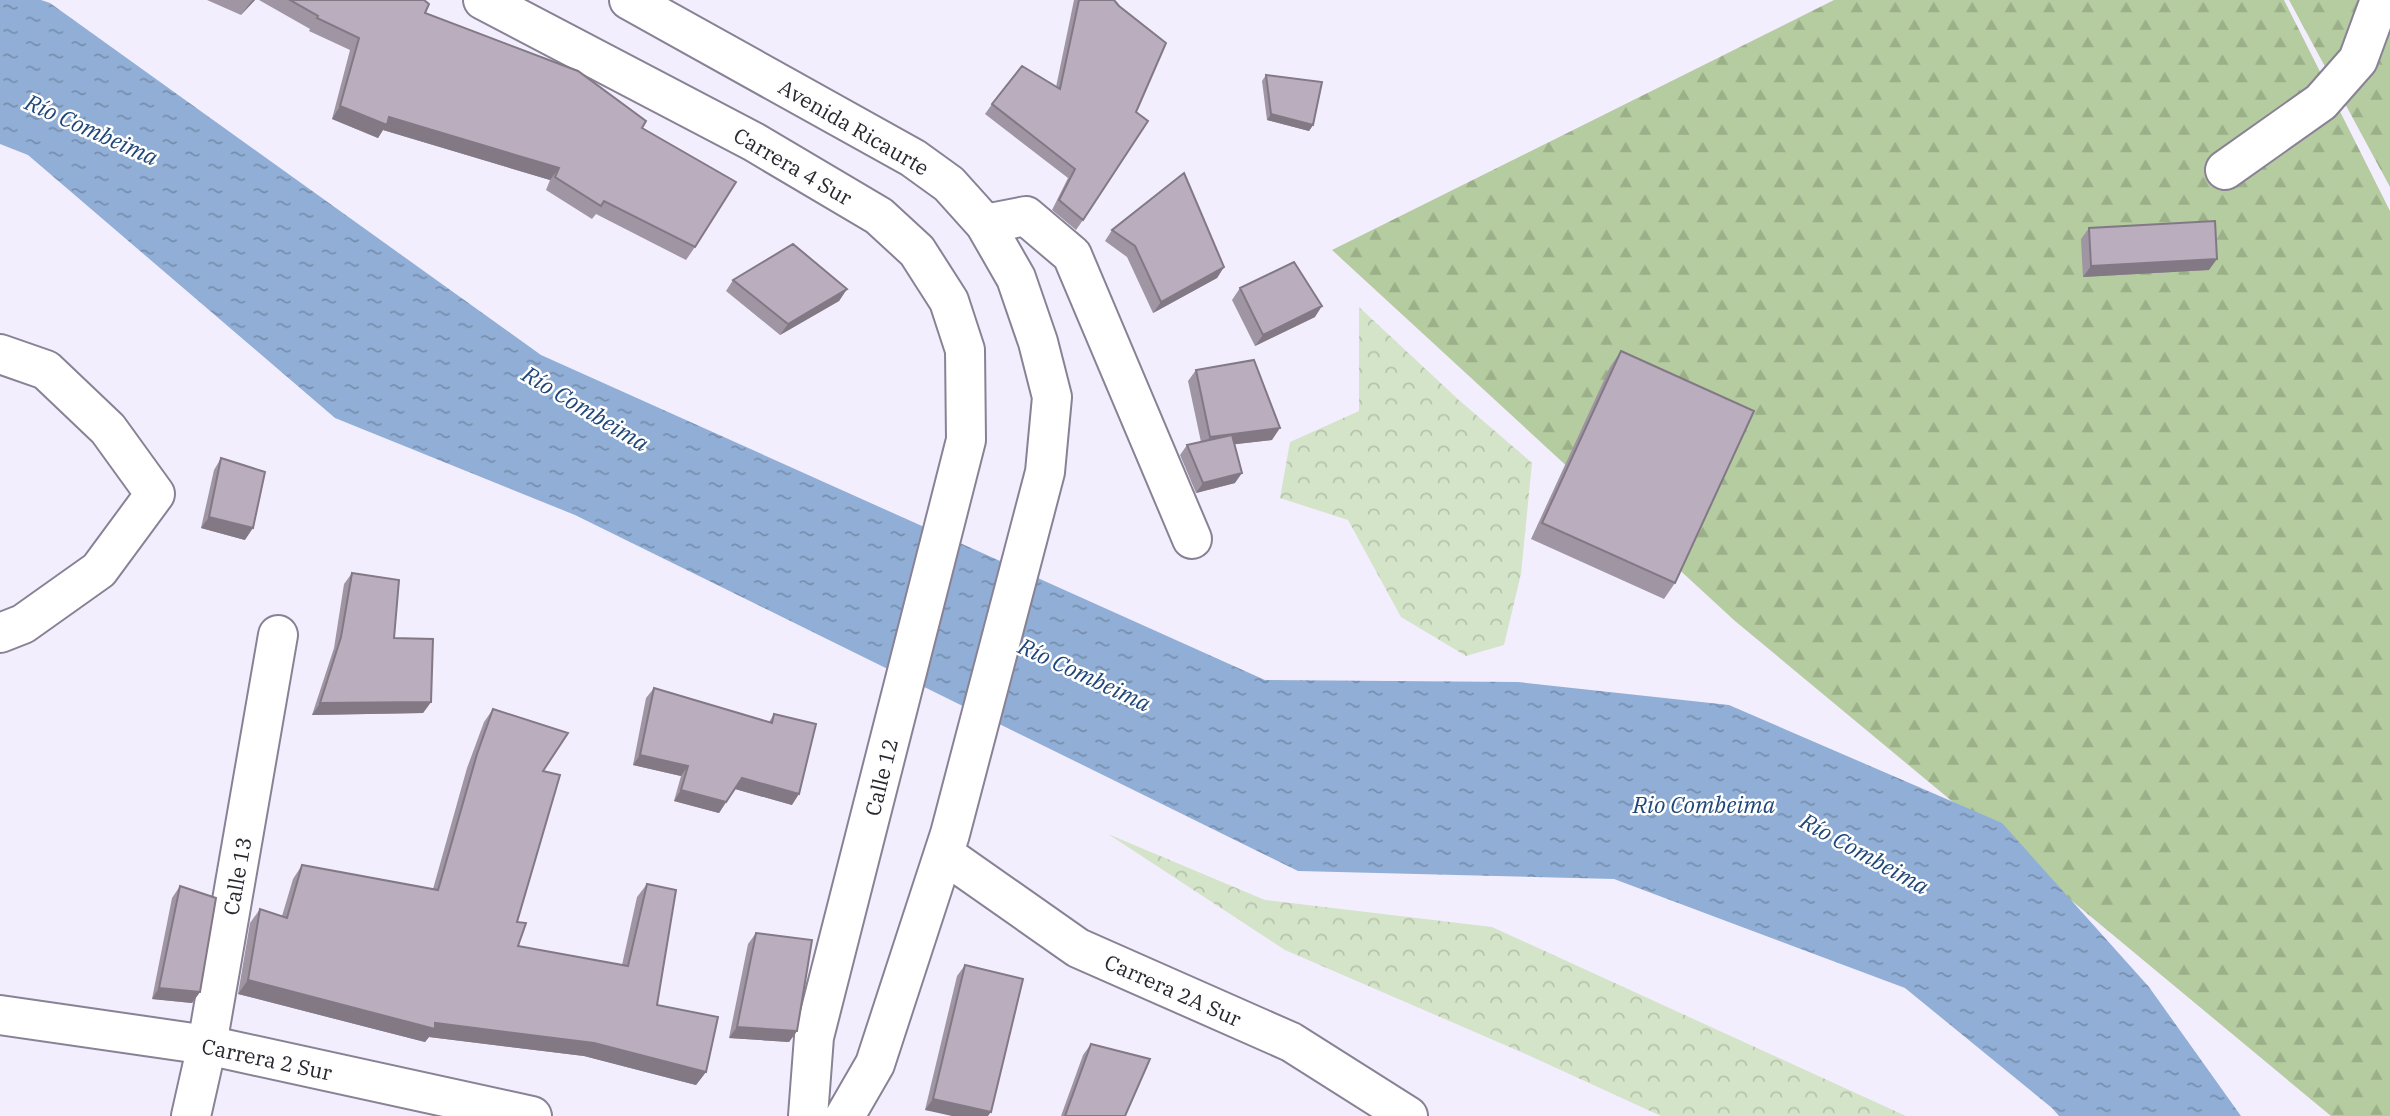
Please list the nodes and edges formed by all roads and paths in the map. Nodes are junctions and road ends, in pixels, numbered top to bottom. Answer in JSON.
{"nodes":[{"id":1,"x":483,"y":0,"type":"edge"},
{"id":2,"x":629,"y":0,"type":"edge"},
{"id":3,"x":2380,"y":0,"type":"edge"},
{"id":4,"x":2225,"y":170,"type":"dead end"},
{"id":5,"x":985,"y":224,"type":"junction"},
{"id":6,"x":0,"y":354,"type":"edge"},
{"id":7,"x":966,"y":440,"type":"joint"},
{"id":8,"x":1192,"y":539,"type":"dead end"},
{"id":9,"x":0,"y":633,"type":"edge"},
{"id":10,"x":278,"y":635,"type":"dead end"},
{"id":11,"x":947,"y":844,"type":"junction"},
{"id":12,"x":0,"y":1015,"type":"edge"},
{"id":13,"x":207,"y":1045,"type":"junction"},
{"id":14,"x":191,"y":1116,"type":"edge"},
{"id":15,"x":532,"y":1116,"type":"edge"},
{"id":16,"x":808,"y":1116,"type":"edge"},
{"id":17,"x":845,"y":1116,"type":"edge"},
{"id":18,"x":1408,"y":1116,"type":"edge"}],
"edges":[{"from":1,"to":7,"type":"main road","name":"Carrera 4 Sur"},
{"from":2,"to":5,"type":"main road","name":"Avenida Ricaurte"},
{"from":3,"to":4,"type":"main road"},
{"from":5,"to":8,"type":"main road"},
{"from":5,"to":11,"type":"main road","name":"Avenida Ricaurte"},
{"from":6,"to":9,"type":"main road"},
{"from":7,"to":16,"type":"main road","name":"Calle 12"},
{"from":10,"to":13,"type":"main road","name":"Calle 13"},
{"from":11,"to":17,"type":"main road"},
{"from":11,"to":18,"type":"main road","name":"Carrera 2A Sur"},
{"from":12,"to":13,"type":"main road","name":"Carrera 2 Sur"},
{"from":13,"to":14,"type":"main road","name":"Calle 13"},
{"from":13,"to":15,"type":"main road","name":"Carrera 2 Sur"}]}
